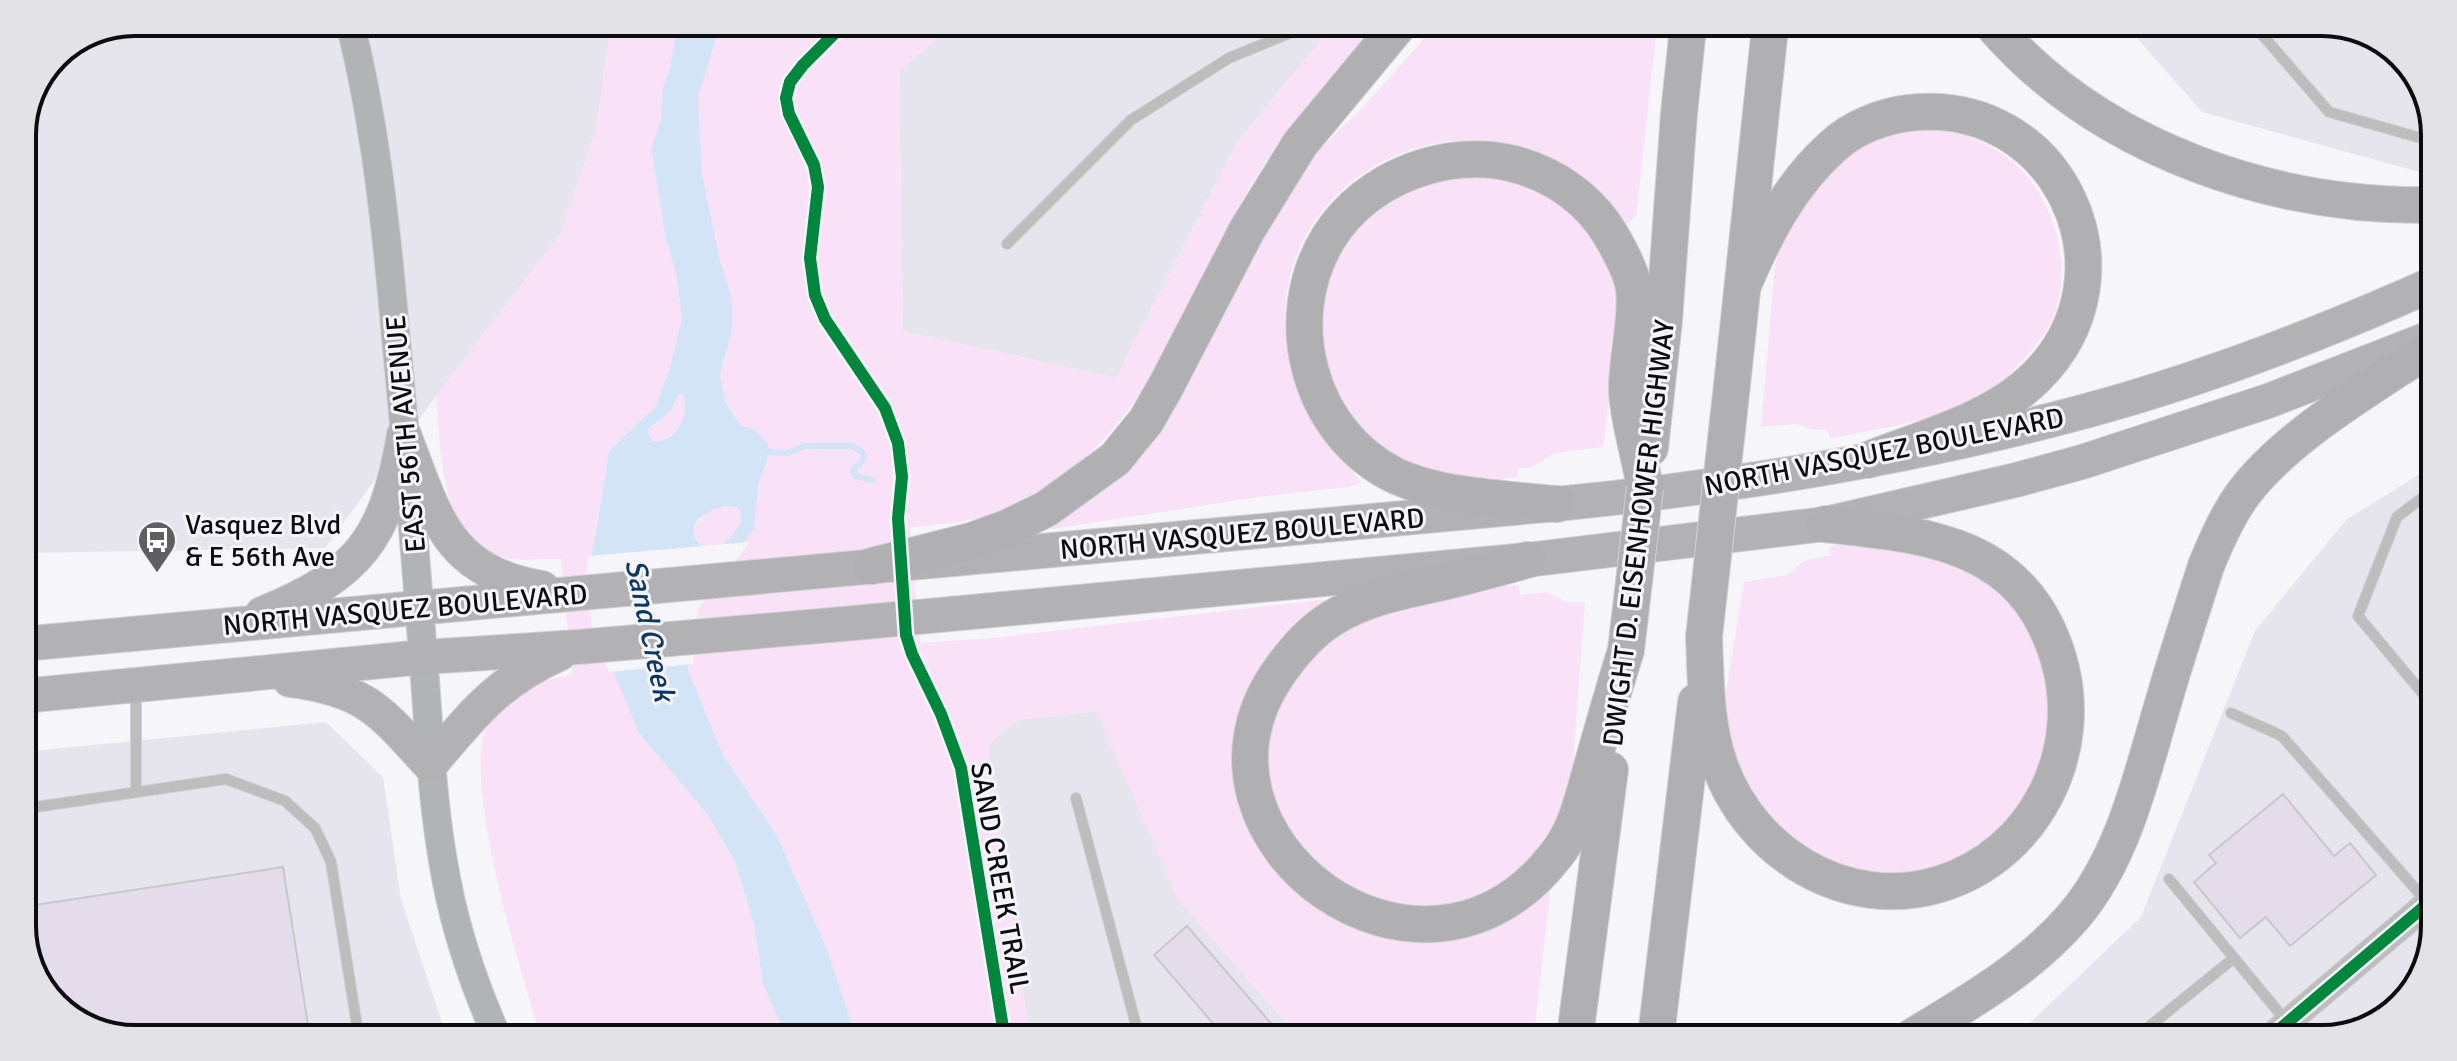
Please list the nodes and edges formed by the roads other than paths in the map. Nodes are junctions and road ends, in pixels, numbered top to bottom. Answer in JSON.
{"nodes":[{"id":1,"x":353,"y":36,"type":"edge"},
{"id":2,"x":1283,"y":36,"type":"edge"},
{"id":3,"x":1390,"y":36,"type":"edge"},
{"id":4,"x":1687,"y":36,"type":"edge"},
{"id":5,"x":1769,"y":36,"type":"edge"},
{"id":6,"x":2003,"y":36,"type":"edge"},
{"id":7,"x":2263,"y":36,"type":"edge"},
{"id":8,"x":2421,"y":138,"type":"edge"},
{"id":9,"x":2421,"y":205,"type":"edge"},
{"id":10,"x":1007,"y":244,"type":"dead end"},
{"id":11,"x":1744,"y":283,"type":"junction"},
{"id":12,"x":2421,"y":289,"type":"edge"},
{"id":13,"x":2421,"y":342,"type":"edge"},
{"id":14,"x":2421,"y":354,"type":"edge"},
{"id":15,"x":1642,"y":392,"type":"junction"},
{"id":16,"x":404,"y":435,"type":"junction"},
{"id":17,"x":1868,"y":460,"type":"junction"},
{"id":18,"x":2421,"y":499,"type":"edge"},
{"id":19,"x":1557,"y":504,"type":"junction"},
{"id":20,"x":1825,"y":524,"type":"junction"},
{"id":21,"x":947,"y":554,"type":"junction"},
{"id":22,"x":1527,"y":560,"type":"junction"},
{"id":23,"x":872,"y":566,"type":"joint"},
{"id":24,"x":582,"y":594,"type":"junction"},
{"id":25,"x":420,"y":609,"type":"junction"},
{"id":26,"x":237,"y":624,"type":"junction"},
{"id":27,"x":1704,"y":637,"type":"junction"},
{"id":28,"x":36,"y":643,"type":"edge"},
{"id":29,"x":578,"y":647,"type":"junction"},
{"id":30,"x":1626,"y":650,"type":"junction"},
{"id":31,"x":424,"y":657,"type":"junction"},
{"id":32,"x":217,"y":678,"type":"junction"},
{"id":33,"x":136,"y":686,"type":"junction"},
{"id":34,"x":2421,"y":691,"type":"edge"},
{"id":35,"x":36,"y":695,"type":"edge"},
{"id":36,"x":2231,"y":713,"type":"dead end"},
{"id":37,"x":430,"y":765,"type":"junction"},
{"id":38,"x":136,"y":792,"type":"junction"},
{"id":39,"x":1076,"y":798,"type":"dead end"},
{"id":40,"x":36,"y":807,"type":"edge"},
{"id":41,"x":2169,"y":879,"type":"dead end"},
{"id":42,"x":2421,"y":897,"type":"edge"},
{"id":43,"x":2421,"y":909,"type":"edge"},
{"id":44,"x":2234,"y":958,"type":"junction"},
{"id":45,"x":357,"y":1025,"type":"edge"},
{"id":46,"x":492,"y":1025,"type":"edge"},
{"id":47,"x":1136,"y":1025,"type":"edge"},
{"id":48,"x":1576,"y":1025,"type":"edge"},
{"id":49,"x":1657,"y":1025,"type":"edge"},
{"id":50,"x":1932,"y":1025,"type":"edge"},
{"id":51,"x":2151,"y":1025,"type":"edge"},
{"id":52,"x":2273,"y":1025,"type":"edge"},
{"id":53,"x":2284,"y":1025,"type":"edge"}],
"edges":[{"from":1,"to":16,"type":"main road","name":"EAST 56TH AVENUE"},
{"from":2,"to":10,"type":"lane"},
{"from":3,"to":21,"type":"highway"},
{"from":4,"to":15,"type":"highway","name":"DWIGHT D. EISENHOWER HIGHWAY"},
{"from":5,"to":11,"type":"highway"},
{"from":6,"to":9,"type":"highway"},
{"from":7,"to":8,"type":"lane"},
{"from":11,"to":17,"type":"highway"},
{"from":11,"to":27,"type":"highway","bridge":true},
{"from":12,"to":17,"type":"highway","name":"NORTH VASQUEZ BOULEVARD"},
{"from":13,"to":20,"type":"highway","name":"NORTH VASQUEZ BOULEVARD"},
{"from":14,"to":50,"type":"highway"},
{"from":15,"to":19,"type":"highway"},
{"from":15,"to":30,"type":"highway","name":"DWIGHT D. EISENHOWER HIGHWAY","bridge":true},
{"from":16,"to":24,"type":"highway"},
{"from":16,"to":25,"type":"main road","name":"EAST 56TH AVENUE"},
{"from":16,"to":26,"type":"highway"},
{"from":17,"to":19,"type":"highway","name":"NORTH VASQUEZ BOULEVARD"},
{"from":18,"to":34,"type":"lane"},
{"from":19,"to":21,"type":"highway","name":"NORTH VASQUEZ BOULEVARD"},
{"from":20,"to":22,"type":"highway","name":"NORTH VASQUEZ BOULEVARD"},
{"from":20,"to":27,"type":"highway"},
{"from":21,"to":23,"type":"highway"},
{"from":22,"to":29,"type":"highway","name":"NORTH VASQUEZ BOULEVARD"},
{"from":22,"to":30,"type":"highway"},
{"from":23,"to":24,"type":"highway","name":"NORTH VASQUEZ BOULEVARD"},
{"from":24,"to":25,"type":"highway","name":"NORTH VASQUEZ BOULEVARD"},
{"from":25,"to":26,"type":"highway","name":"NORTH VASQUEZ BOULEVARD"},
{"from":25,"to":31,"type":"main road","name":"EAST 56TH AVENUE"},
{"from":26,"to":28,"type":"highway","name":"NORTH VASQUEZ BOULEVARD"},
{"from":27,"to":49,"type":"highway"},
{"from":29,"to":31,"type":"highway","name":"NORTH VASQUEZ BOULEVARD"},
{"from":29,"to":37,"type":"highway"},
{"from":30,"to":48,"type":"highway","name":"DWIGHT D. EISENHOWER HIGHWAY"},
{"from":31,"to":32,"type":"highway","name":"NORTH VASQUEZ BOULEVARD"},
{"from":31,"to":37,"type":"main road","name":"EAST 56TH AVENUE"},
{"from":32,"to":33,"type":"highway","name":"NORTH VASQUEZ BOULEVARD"},
{"from":32,"to":37,"type":"highway"},
{"from":33,"to":35,"type":"highway","name":"NORTH VASQUEZ BOULEVARD"},
{"from":33,"to":38,"type":"lane"},
{"from":36,"to":42,"type":"lane"},
{"from":37,"to":46,"type":"main road","name":"EAST 56TH AVENUE"},
{"from":38,"to":40,"type":"lane"},
{"from":38,"to":45,"type":"lane"},
{"from":39,"to":47,"type":"lane"},
{"from":41,"to":44,"type":"lane"},
{"from":43,"to":53,"type":"street"},
{"from":44,"to":51,"type":"lane"},
{"from":44,"to":52,"type":"lane"}]}
